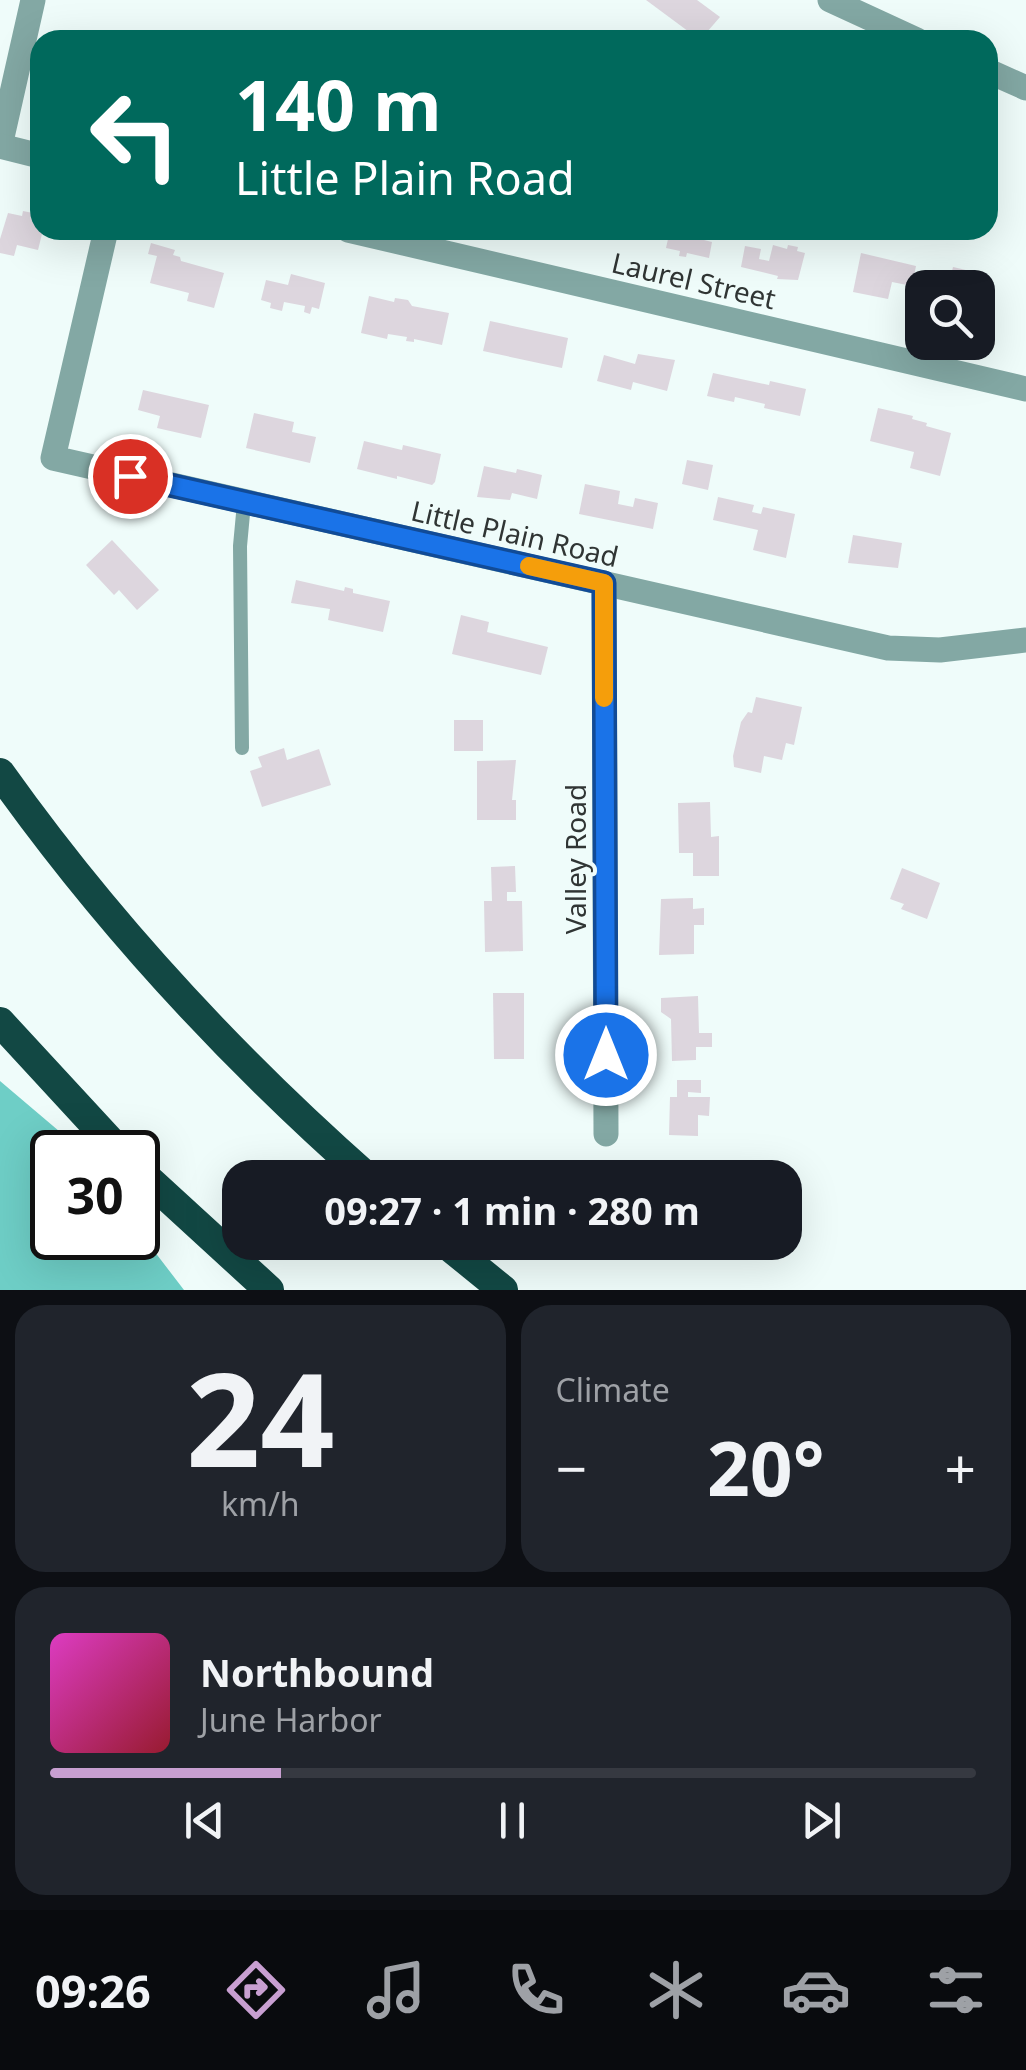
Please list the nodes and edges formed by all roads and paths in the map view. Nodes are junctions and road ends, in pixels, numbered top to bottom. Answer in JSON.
{"nodes":[{"id":1,"x":32,"y":0,"type":"edge"},
{"id":2,"x":830,"y":0,"type":"edge"},
{"id":3,"x":896,"y":30,"type":"edge"},
{"id":4,"x":998,"y":75,"type":"edge"},
{"id":5,"x":1026,"y":88,"type":"edge"},
{"id":6,"x":0,"y":146,"type":"edge"},
{"id":7,"x":30,"y":154,"type":"edge"},
{"id":8,"x":104,"y":240,"type":"edge"},
{"id":9,"x":391,"y":240,"type":"edge"},
{"id":10,"x":1026,"y":389,"type":"edge"},
{"id":11,"x":244,"y":503,"type":"junction"},
{"id":12,"x":604,"y":583,"type":"junction"},
{"id":13,"x":1026,"y":640,"type":"edge"},
{"id":14,"x":242,"y":748,"type":"dead end"},
{"id":15,"x":0,"y":773,"type":"edge"},
{"id":16,"x":0,"y":1022,"type":"edge"},
{"id":17,"x":100,"y":1130,"type":"edge"},
{"id":18,"x":606,"y":1134,"type":"dead end"},
{"id":19,"x":349,"y":1160,"type":"edge"},
{"id":20,"x":160,"y":1190,"type":"edge"},
{"id":21,"x":466,"y":1260,"type":"edge"},
{"id":22,"x":268,"y":1290,"type":"edge"},
{"id":23,"x":503,"y":1290,"type":"edge"}],
"edges":[{"from":1,"to":6,"type":"street"},
{"from":2,"to":3,"type":"street"},
{"from":4,"to":5,"type":"street"},
{"from":6,"to":7,"type":"street"},
{"from":8,"to":11,"type":"street","name":"Little Plain Road"},
{"from":9,"to":10,"type":"street","name":"Laurel Street"},
{"from":11,"to":12,"type":"street","name":"Little Plain Road"},
{"from":11,"to":14,"type":"lane"},
{"from":12,"to":13,"type":"street","name":"Little Plain Road"},
{"from":12,"to":18,"type":"street","name":"Valley Road"},
{"from":15,"to":19,"type":"highway"},
{"from":16,"to":17,"type":"highway"},
{"from":20,"to":22,"type":"highway"},
{"from":21,"to":23,"type":"highway"}]}
